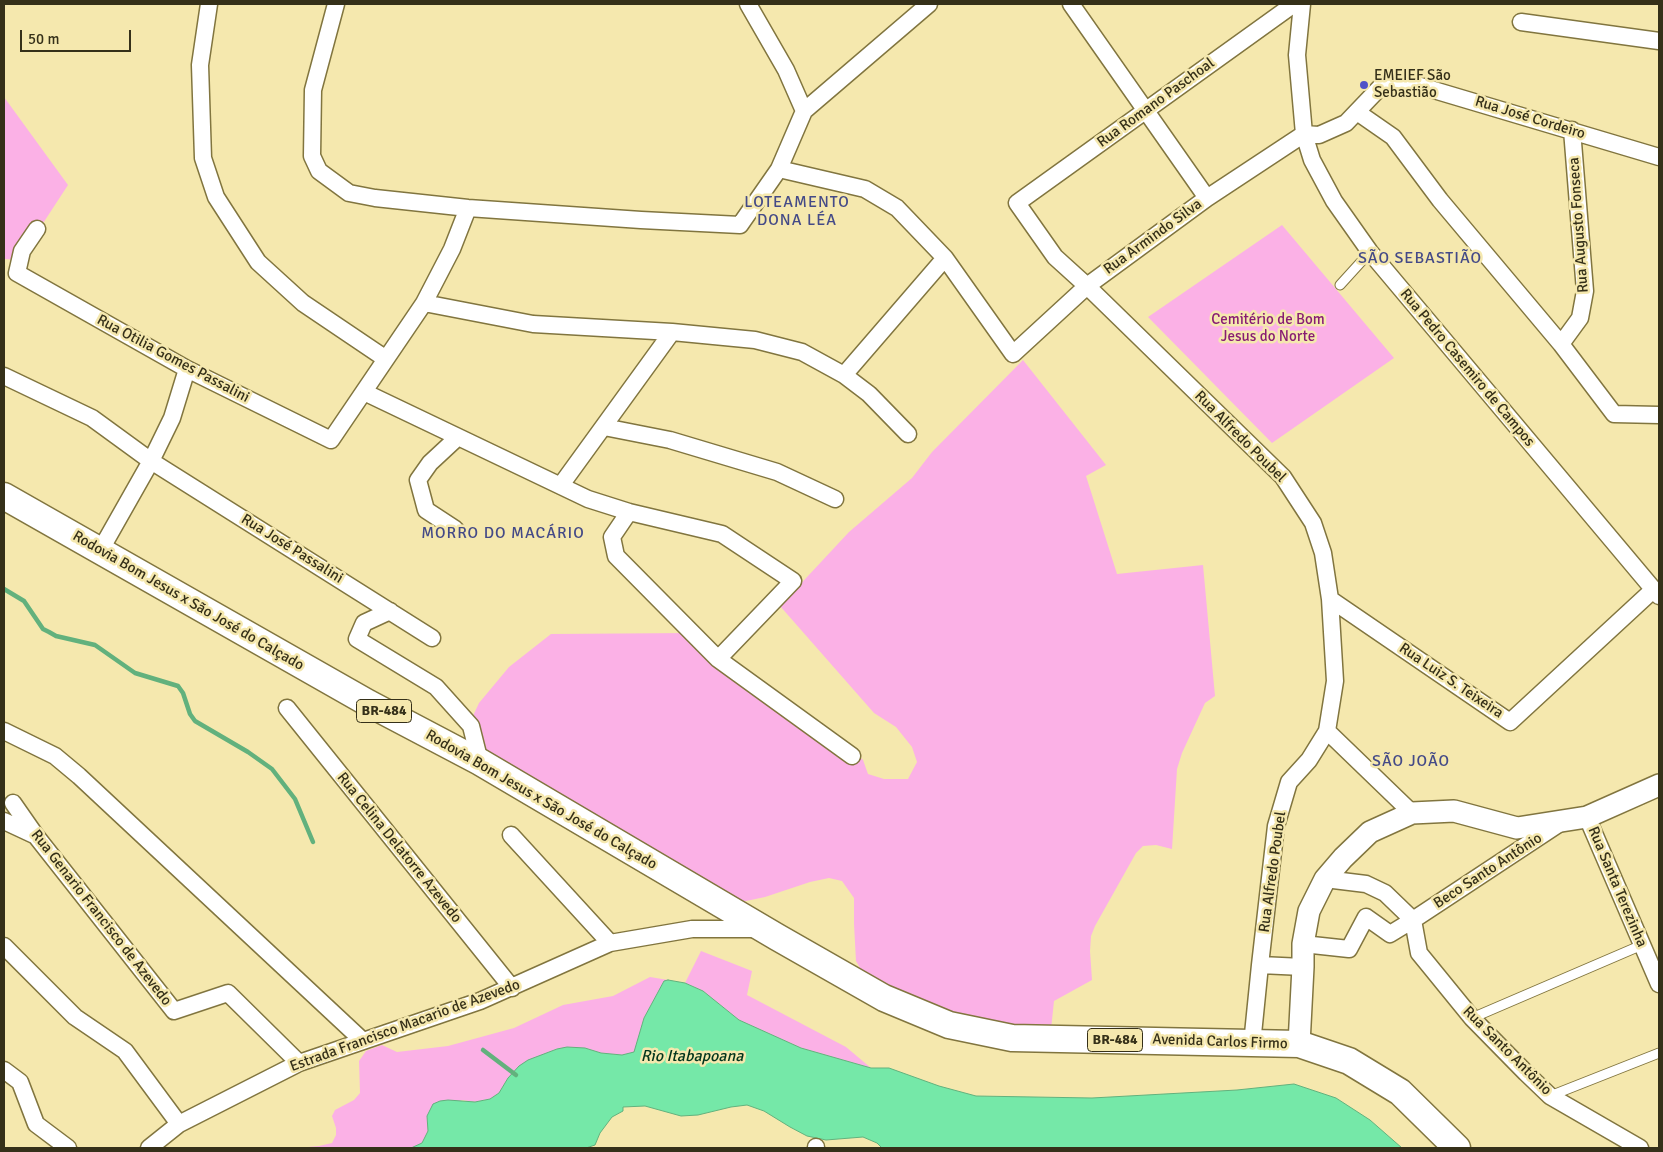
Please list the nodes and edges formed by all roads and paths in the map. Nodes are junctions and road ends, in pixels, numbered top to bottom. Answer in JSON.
{"nodes":[{"id":1,"x":209,"y":4,"type":"edge"},
{"id":2,"x":336,"y":4,"type":"edge"},
{"id":3,"x":748,"y":4,"type":"edge"},
{"id":4,"x":929,"y":4,"type":"edge"},
{"id":5,"x":1071,"y":4,"type":"edge"},
{"id":6,"x":1294,"y":4,"type":"edge"},
{"id":7,"x":1302,"y":4,"type":"edge"},
{"id":8,"x":1521,"y":22,"type":"dead end"},
{"id":9,"x":1659,"y":41,"type":"edge"},
{"id":10,"x":804,"y":111,"type":"junction"},
{"id":11,"x":1145,"y":111,"type":"junction"},
{"id":12,"x":1358,"y":112,"type":"junction"},
{"id":13,"x":1572,"y":130,"type":"junction"},
{"id":14,"x":1304,"y":134,"type":"junction"},
{"id":15,"x":1659,"y":157,"type":"edge"},
{"id":16,"x":779,"y":169,"type":"junction"},
{"id":17,"x":1207,"y":198,"type":"junction"},
{"id":18,"x":1017,"y":203,"type":"joint"},
{"id":19,"x":468,"y":208,"type":"junction"},
{"id":20,"x":37,"y":229,"type":"dead end"},
{"id":21,"x":1370,"y":252,"type":"junction"},
{"id":22,"x":944,"y":258,"type":"junction"},
{"id":23,"x":1340,"y":285,"type":"dead end"},
{"id":24,"x":1087,"y":286,"type":"junction"},
{"id":25,"x":424,"y":303,"type":"junction"},
{"id":26,"x":672,"y":332,"type":"junction"},
{"id":27,"x":1561,"y":344,"type":"junction"},
{"id":28,"x":386,"y":360,"type":"junction"},
{"id":29,"x":187,"y":369,"type":"junction"},
{"id":30,"x":844,"y":375,"type":"junction"},
{"id":31,"x":4,"y":376,"type":"edge"},
{"id":32,"x":364,"y":392,"type":"junction"},
{"id":33,"x":1659,"y":415,"type":"edge"},
{"id":34,"x":604,"y":427,"type":"junction"},
{"id":35,"x":908,"y":434,"type":"dead end"},
{"id":36,"x":458,"y":437,"type":"junction"},
{"id":37,"x":151,"y":461,"type":"junction"},
{"id":38,"x":561,"y":485,"type":"junction"},
{"id":39,"x":4,"y":496,"type":"edge"},
{"id":40,"x":835,"y":499,"type":"dead end"},
{"id":41,"x":629,"y":512,"type":"junction"},
{"id":42,"x":455,"y":530,"type":"dead end"},
{"id":43,"x":100,"y":551,"type":"junction"},
{"id":44,"x":1656,"y":593,"type":"edge"},
{"id":45,"x":1330,"y":598,"type":"junction"},
{"id":46,"x":390,"y":611,"type":"junction"},
{"id":47,"x":432,"y":638,"type":"dead end"},
{"id":48,"x":718,"y":659,"type":"junction"},
{"id":49,"x":287,"y":708,"type":"dead end"},
{"id":50,"x":4,"y":731,"type":"edge"},
{"id":51,"x":1327,"y":731,"type":"junction"},
{"id":52,"x":852,"y":756,"type":"dead end"},
{"id":53,"x":480,"y":762,"type":"junction"},
{"id":54,"x":1659,"y":785,"type":"edge"},
{"id":55,"x":13,"y":803,"type":"dead end"},
{"id":56,"x":1412,"y":813,"type":"junction"},
{"id":57,"x":1587,"y":817,"type":"junction"},
{"id":58,"x":4,"y":821,"type":"edge"},
{"id":59,"x":1564,"y":821,"type":"junction"},
{"id":60,"x":511,"y":835,"type":"dead end"},
{"id":61,"x":36,"y":836,"type":"junction"},
{"id":62,"x":1325,"y":879,"type":"junction"},
{"id":63,"x":1412,"y":920,"type":"junction"},
{"id":64,"x":764,"y":929,"type":"junction"},
{"id":65,"x":610,"y":943,"type":"junction"},
{"id":66,"x":1303,"y":944,"type":"junction"},
{"id":67,"x":1642,"y":945,"type":"junction"},
{"id":68,"x":4,"y":946,"type":"edge"},
{"id":69,"x":1260,"y":965,"type":"junction"},
{"id":70,"x":1303,"y":967,"type":"junction"},
{"id":71,"x":1659,"y":984,"type":"edge"},
{"id":72,"x":512,"y":988,"type":"junction"},
{"id":73,"x":1472,"y":1018,"type":"junction"},
{"id":74,"x":363,"y":1041,"type":"junction"},
{"id":75,"x":1252,"y":1044,"type":"junction"},
{"id":76,"x":1298,"y":1044,"type":"junction"},
{"id":77,"x":1659,"y":1053,"type":"edge"},
{"id":78,"x":299,"y":1063,"type":"junction"},
{"id":79,"x":4,"y":1070,"type":"edge"},
{"id":80,"x":1550,"y":1096,"type":"junction"},
{"id":81,"x":179,"y":1124,"type":"junction"},
{"id":82,"x":68,"y":1148,"type":"edge"},
{"id":83,"x":149,"y":1148,"type":"edge"},
{"id":84,"x":1457,"y":1148,"type":"edge"},
{"id":85,"x":1640,"y":1148,"type":"edge"}],
"edges":[{"from":1,"to":28,"type":"street"},
{"from":2,"to":19,"type":"street"},
{"from":3,"to":10,"type":"street"},
{"from":4,"to":10,"type":"street"},
{"from":5,"to":11,"type":"street"},
{"from":6,"to":11,"type":"street","name":"Rua Romano Paschoal"},
{"from":7,"to":14,"type":"street","name":"Rua Pedro Casemiro de Campos"},
{"from":8,"to":9,"type":"street"},
{"from":10,"to":16,"type":"street"},
{"from":11,"to":17,"type":"street"},
{"from":11,"to":18,"type":"street","name":"Rua Romano Paschoal"},
{"from":12,"to":13,"type":"street","name":"Rua José Cordeiro"},
{"from":12,"to":14,"type":"street","name":"Rua José Cordeiro"},
{"from":12,"to":27,"type":"street"},
{"from":13,"to":15,"type":"street","name":"Rua José Cordeiro"},
{"from":13,"to":27,"type":"street","name":"Rua Augusto Fonseca"},
{"from":14,"to":17,"type":"street","name":"Rua Armindo Silva"},
{"from":14,"to":21,"type":"street","name":"Rua Pedro Casemiro de Campos"},
{"from":16,"to":19,"type":"street"},
{"from":16,"to":22,"type":"street"},
{"from":17,"to":24,"type":"street","name":"Rua Armindo Silva"},
{"from":18,"to":24,"type":"street","name":"Rua Alfredo Poubel"},
{"from":19,"to":25,"type":"street"},
{"from":20,"to":29,"type":"street","name":"Rua Otilia Gomes Passalini"},
{"from":21,"to":23,"type":"lane"},
{"from":21,"to":44,"type":"street","name":"Rua Pedro Casemiro de Campos"},
{"from":22,"to":24,"type":"street","name":"Rua Armindo Silva"},
{"from":22,"to":30,"type":"street"},
{"from":24,"to":45,"type":"street","name":"Rua Alfredo Poubel"},
{"from":25,"to":26,"type":"street"},
{"from":25,"to":28,"type":"street"},
{"from":26,"to":30,"type":"street"},
{"from":26,"to":34,"type":"street"},
{"from":27,"to":33,"type":"street"},
{"from":28,"to":32,"type":"street"},
{"from":29,"to":32,"type":"street","name":"Rua Otilia Gomes Passalini"},
{"from":29,"to":37,"type":"street"},
{"from":30,"to":35,"type":"street"},
{"from":31,"to":37,"type":"street","name":"Rua José Passalini"},
{"from":32,"to":36,"type":"street"},
{"from":34,"to":38,"type":"street"},
{"from":34,"to":40,"type":"street"},
{"from":36,"to":38,"type":"street"},
{"from":36,"to":42,"type":"street"},
{"from":37,"to":43,"type":"street"},
{"from":37,"to":46,"type":"street","name":"Rua José Passalini"},
{"from":38,"to":41,"type":"street"},
{"from":39,"to":43,"type":"main road","name":"Rodovia Bom Jesus x São José do Calçado","number":"BR-484"},
{"from":41,"to":48,"type":"street"},
{"from":41,"to":48,"type":"street"},
{"from":43,"to":53,"type":"main road","name":"Rodovia Bom Jesus x São José do Calçado","number":"BR-484"},
{"from":44,"to":45,"type":"street","name":"Rua Luiz S. Teixeira"},
{"from":45,"to":51,"type":"street","name":"Rua Alfredo Poubel"},
{"from":46,"to":47,"type":"street","name":"Rua José Passalini"},
{"from":46,"to":53,"type":"street"},
{"from":48,"to":52,"type":"street"},
{"from":49,"to":72,"type":"street","name":"Rua Celina Delatorre Azevedo"},
{"from":50,"to":74,"type":"street"},
{"from":51,"to":56,"type":"street"},
{"from":51,"to":69,"type":"street","name":"Rua Alfredo Poubel"},
{"from":53,"to":64,"type":"main road","name":"Rodovia Bom Jesus x São José do Calçado","number":"BR-484"},
{"from":54,"to":57,"type":"street"},
{"from":55,"to":61,"type":"street","name":"Rua Genario Francisco de Azevedo"},
{"from":56,"to":59,"type":"street"},
{"from":56,"to":62,"type":"street"},
{"from":57,"to":59,"type":"street"},
{"from":57,"to":67,"type":"street","name":"Rua Santa Terezinha"},
{"from":58,"to":61,"type":"street"},
{"from":59,"to":63,"type":"street","name":"Beco Santo Antônio"},
{"from":60,"to":65,"type":"street"},
{"from":61,"to":78,"type":"street","name":"Rua Genario Francisco de Azevedo"},
{"from":62,"to":63,"type":"street"},
{"from":62,"to":66,"type":"street"},
{"from":63,"to":66,"type":"street"},
{"from":63,"to":73,"type":"street","name":"Rua Santo Antônio"},
{"from":64,"to":65,"type":"street","name":"Estrada Francisco Macario de Azevedo"},
{"from":64,"to":75,"type":"main road","name":"Avenida Carlos Firmo","number":"BR-484"},
{"from":65,"to":72,"type":"street","name":"Estrada Francisco Macario de Azevedo"},
{"from":66,"to":70,"type":"street"},
{"from":67,"to":71,"type":"street","name":"Rua Santa Terezinha"},
{"from":67,"to":73,"type":"lane"},
{"from":68,"to":81,"type":"street"},
{"from":69,"to":70,"type":"street"},
{"from":69,"to":75,"type":"street","name":"Rua Alfredo Poubel"},
{"from":70,"to":76,"type":"street"},
{"from":72,"to":74,"type":"street","name":"Estrada Francisco Macario de Azevedo"},
{"from":73,"to":80,"type":"street","name":"Rua Santo Antônio"},
{"from":74,"to":78,"type":"street","name":"Estrada Francisco Macario de Azevedo"},
{"from":75,"to":76,"type":"main road","name":"Avenida Carlos Firmo","number":"BR-484"},
{"from":76,"to":84,"type":"main road","name":"Avenida Carlos Firmo","number":"BR-484"},
{"from":77,"to":80,"type":"lane"},
{"from":78,"to":81,"type":"street","name":"Estrada Francisco Macario de Azevedo"},
{"from":79,"to":82,"type":"street"},
{"from":80,"to":85,"type":"street","name":"Rua Santo Antônio"},
{"from":81,"to":83,"type":"street","name":"Estrada Francisco Macario de Azevedo"}]}
